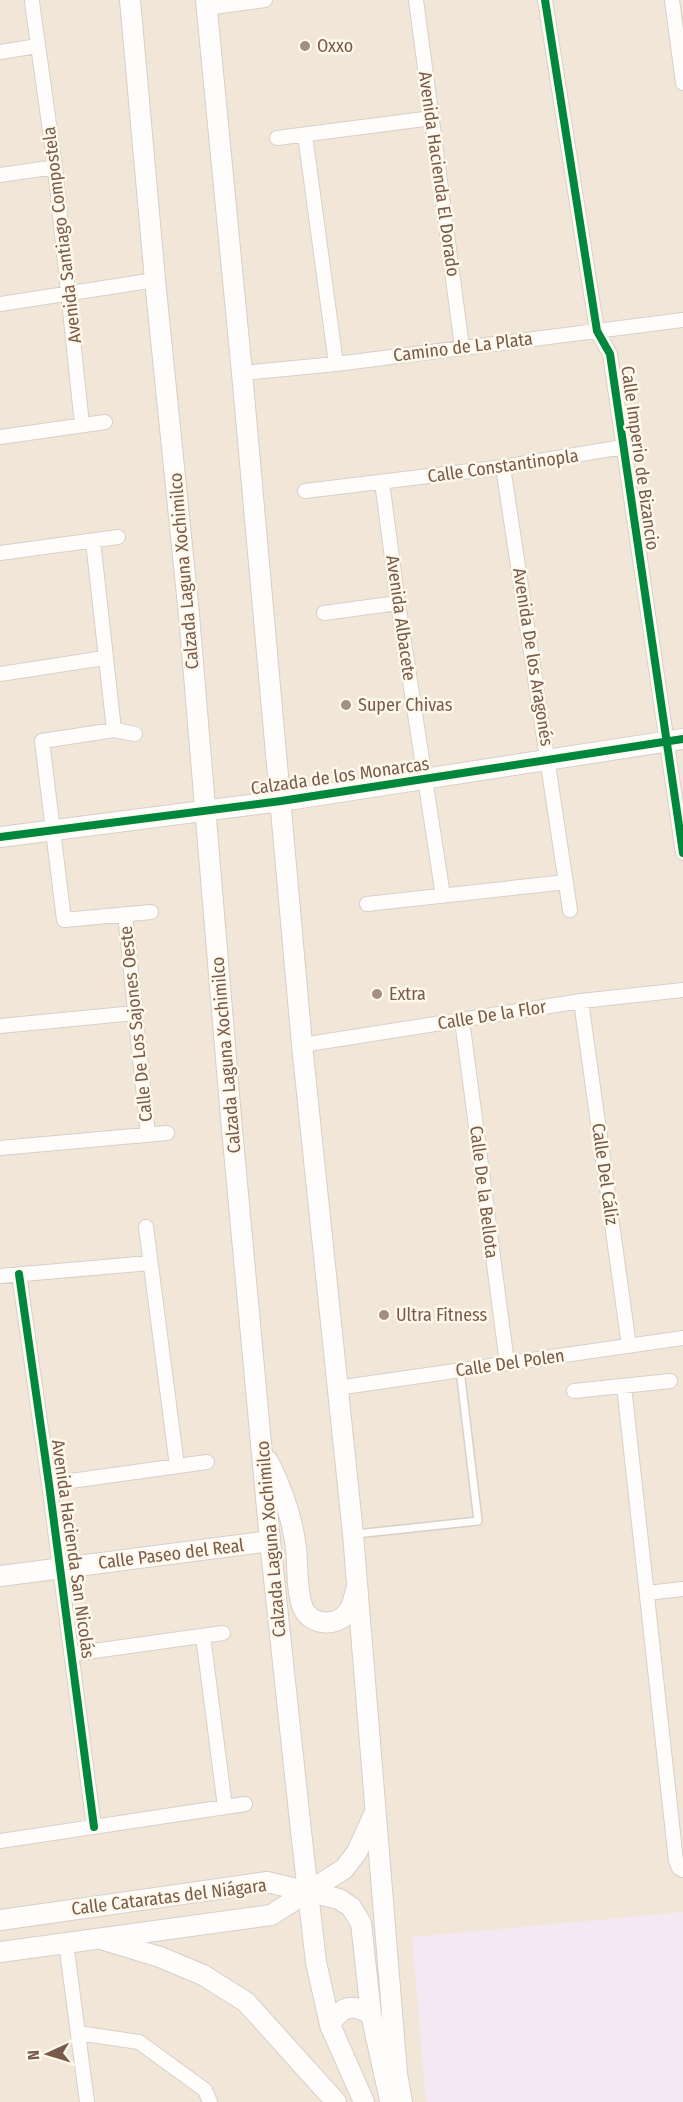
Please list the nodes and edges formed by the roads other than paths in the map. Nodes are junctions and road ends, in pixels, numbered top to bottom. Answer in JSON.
{"nodes":[{"id":1,"x":130,"y":0,"type":"edge"},
{"id":2,"x":265,"y":0,"type":"edge"},
{"id":3,"x":416,"y":0,"type":"edge"},
{"id":4,"x":545,"y":0,"type":"edge"},
{"id":5,"x":672,"y":0,"type":"edge"},
{"id":6,"x":32,"y":2,"type":"dead end"},
{"id":7,"x":206,"y":4,"type":"edge"},
{"id":8,"x":37,"y":46,"type":"junction"},
{"id":9,"x":0,"y":52,"type":"edge"},
{"id":10,"x":683,"y":82,"type":"edge"},
{"id":11,"x":432,"y":118,"type":"junction"},
{"id":12,"x":305,"y":135,"type":"junction"},
{"id":13,"x":277,"y":138,"type":"dead end"},
{"id":14,"x":55,"y":167,"type":"junction"},
{"id":15,"x":0,"y":175,"type":"edge"},
{"id":16,"x":155,"y":280,"type":"junction"},
{"id":17,"x":69,"y":293,"type":"junction"},
{"id":18,"x":0,"y":304,"type":"edge"},
{"id":19,"x":683,"y":320,"type":"edge"},
{"id":20,"x":597,"y":331,"type":"junction"},
{"id":21,"x":462,"y":347,"type":"junction"},
{"id":22,"x":336,"y":363,"type":"junction"},
{"id":23,"x":243,"y":373,"type":"junction"},
{"id":24,"x":105,"y":422,"type":"dead end"},
{"id":25,"x":82,"y":424,"type":"junction"},
{"id":26,"x":0,"y":437,"type":"edge"},
{"id":27,"x":623,"y":447,"type":"junction"},
{"id":28,"x":503,"y":467,"type":"junction"},
{"id":29,"x":382,"y":482,"type":"junction"},
{"id":30,"x":305,"y":491,"type":"dead end"},
{"id":31,"x":118,"y":537,"type":"dead end"},
{"id":32,"x":93,"y":541,"type":"junction"},
{"id":33,"x":0,"y":553,"type":"edge"},
{"id":34,"x":398,"y":603,"type":"junction"},
{"id":35,"x":324,"y":613,"type":"dead end"},
{"id":36,"x":105,"y":657,"type":"junction"},
{"id":37,"x":0,"y":674,"type":"edge"},
{"id":38,"x":114,"y":730,"type":"junction"},
{"id":39,"x":135,"y":734,"type":"dead end"},
{"id":40,"x":675,"y":740,"type":"edge"},
{"id":41,"x":549,"y":761,"type":"junction"},
{"id":42,"x":425,"y":779,"type":"junction"},
{"id":43,"x":280,"y":801,"type":"junction"},
{"id":44,"x":206,"y":810,"type":"junction"},
{"id":45,"x":54,"y":831,"type":"junction"},
{"id":46,"x":0,"y":837,"type":"edge"},
{"id":47,"x":683,"y":853,"type":"edge"},
{"id":48,"x":566,"y":882,"type":"junction"},
{"id":49,"x":443,"y":896,"type":"junction"},
{"id":50,"x":367,"y":904,"type":"dead end"},
{"id":51,"x":570,"y":910,"type":"dead end"},
{"id":52,"x":151,"y":912,"type":"dead end"},
{"id":53,"x":125,"y":914,"type":"junction"},
{"id":54,"x":683,"y":990,"type":"edge"},
{"id":55,"x":581,"y":1001,"type":"junction"},
{"id":56,"x":135,"y":1013,"type":"junction"},
{"id":57,"x":462,"y":1020,"type":"junction"},
{"id":58,"x":0,"y":1026,"type":"edge"},
{"id":59,"x":302,"y":1045,"type":"junction"},
{"id":60,"x":166,"y":1133,"type":"dead end"},
{"id":61,"x":148,"y":1135,"type":"junction"},
{"id":62,"x":0,"y":1148,"type":"edge"},
{"id":63,"x":146,"y":1227,"type":"dead end"},
{"id":64,"x":150,"y":1263,"type":"junction"},
{"id":65,"x":19,"y":1275,"type":"junction"},
{"id":66,"x":0,"y":1276,"type":"edge"},
{"id":67,"x":683,"y":1338,"type":"edge"},
{"id":68,"x":628,"y":1346,"type":"junction"},
{"id":69,"x":507,"y":1363,"type":"junction"},
{"id":70,"x":460,"y":1370,"type":"junction"},
{"id":71,"x":670,"y":1381,"type":"dead end"},
{"id":72,"x":624,"y":1386,"type":"junction"},
{"id":73,"x":337,"y":1388,"type":"junction"},
{"id":74,"x":574,"y":1391,"type":"dead end"},
{"id":75,"x":263,"y":1450,"type":"junction"},
{"id":76,"x":207,"y":1462,"type":"dead end"},
{"id":77,"x":177,"y":1466,"type":"junction"},
{"id":78,"x":49,"y":1484,"type":"junction"},
{"id":79,"x":353,"y":1534,"type":"junction"},
{"id":80,"x":270,"y":1541,"type":"junction"},
{"id":81,"x":60,"y":1569,"type":"junction"},
{"id":82,"x":0,"y":1576,"type":"edge"},
{"id":83,"x":357,"y":1584,"type":"junction"},
{"id":84,"x":683,"y":1589,"type":"edge"},
{"id":85,"x":647,"y":1593,"type":"junction"},
{"id":86,"x":223,"y":1633,"type":"dead end"},
{"id":87,"x":203,"y":1636,"type":"junction"},
{"id":88,"x":72,"y":1654,"type":"junction"},
{"id":89,"x":244,"y":1804,"type":"dead end"},
{"id":90,"x":377,"y":1806,"type":"junction"},
{"id":91,"x":225,"y":1807,"type":"junction"},
{"id":92,"x":94,"y":1827,"type":"junction"},
{"id":93,"x":0,"y":1841,"type":"edge"},
{"id":94,"x":683,"y":1870,"type":"edge"},
{"id":95,"x":308,"y":1892,"type":"junction"},
{"id":96,"x":0,"y":1920,"type":"edge"},
{"id":97,"x":98,"y":1939,"type":"junction"},
{"id":98,"x":66,"y":1943,"type":"junction"},
{"id":99,"x":0,"y":1952,"type":"edge"},
{"id":100,"x":371,"y":2014,"type":"junction"},
{"id":101,"x":330,"y":2025,"type":"junction"},
{"id":102,"x":78,"y":2033,"type":"junction"},
{"id":103,"x":87,"y":2102,"type":"edge"},
{"id":104,"x":210,"y":2102,"type":"edge"},
{"id":105,"x":336,"y":2102,"type":"edge"},
{"id":106,"x":364,"y":2102,"type":"edge"},
{"id":107,"x":391,"y":2102,"type":"edge"},
{"id":108,"x":402,"y":2102,"type":"edge"}],
"edges":[{"from":1,"to":16,"type":"main road","name":"Calzada Laguna Xochimilco"},
{"from":2,"to":7,"type":"street"},
{"from":3,"to":11,"type":"street","name":"Avenida Hacienda El Dorado"},
{"from":4,"to":20,"type":"street","name":"Calle Imperio de Bizancio"},
{"from":5,"to":10,"type":"street"},
{"from":6,"to":8,"type":"street","name":"Avenida Santiago Compostela"},
{"from":7,"to":23,"type":"main road"},
{"from":8,"to":9,"type":"street"},
{"from":8,"to":14,"type":"street","name":"Avenida Santiago Compostela"},
{"from":11,"to":12,"type":"street"},
{"from":11,"to":21,"type":"street","name":"Avenida Hacienda El Dorado"},
{"from":12,"to":13,"type":"street"},
{"from":12,"to":22,"type":"street"},
{"from":14,"to":15,"type":"street"},
{"from":14,"to":17,"type":"street","name":"Avenida Santiago Compostela"},
{"from":16,"to":17,"type":"street"},
{"from":16,"to":44,"type":"main road","name":"Calzada Laguna Xochimilco"},
{"from":17,"to":18,"type":"street"},
{"from":17,"to":25,"type":"street","name":"Avenida Santiago Compostela"},
{"from":19,"to":20,"type":"street","name":"Camino de La Plata"},
{"from":20,"to":21,"type":"street","name":"Camino de La Plata"},
{"from":20,"to":27,"type":"street","name":"Calle Imperio de Bizancio"},
{"from":21,"to":22,"type":"street","name":"Camino de La Plata"},
{"from":22,"to":23,"type":"street","name":"Camino de La Plata"},
{"from":23,"to":43,"type":"main road"},
{"from":24,"to":25,"type":"street"},
{"from":25,"to":26,"type":"street"},
{"from":27,"to":28,"type":"street","name":"Calle Constantinopla"},
{"from":27,"to":40,"type":"street","name":"Calle Imperio de Bizancio"},
{"from":28,"to":29,"type":"street","name":"Calle Constantinopla"},
{"from":28,"to":41,"type":"street","name":"Avenida De los Aragonés"},
{"from":29,"to":30,"type":"street","name":"Calle Constantinopla"},
{"from":29,"to":34,"type":"street","name":"Avenida Albacete"},
{"from":31,"to":32,"type":"street"},
{"from":32,"to":33,"type":"street"},
{"from":32,"to":36,"type":"street"},
{"from":34,"to":35,"type":"street"},
{"from":34,"to":42,"type":"street","name":"Avenida Albacete"},
{"from":36,"to":37,"type":"street"},
{"from":36,"to":38,"type":"street"},
{"from":38,"to":39,"type":"street"},
{"from":38,"to":45,"type":"street"},
{"from":40,"to":41,"type":"main road","name":"Calzada de los Monarcas"},
{"from":40,"to":47,"type":"street","name":"Calle Imperio de Bizancio"},
{"from":41,"to":42,"type":"main road","name":"Calzada de los Monarcas"},
{"from":41,"to":48,"type":"street","name":"Avenida De los Aragonés"},
{"from":42,"to":43,"type":"main road","name":"Calzada de los Monarcas"},
{"from":42,"to":49,"type":"street","name":"Avenida Albacete"},
{"from":43,"to":44,"type":"main road","name":"Calzada de los Monarcas"},
{"from":43,"to":59,"type":"main road"},
{"from":44,"to":45,"type":"main road","name":"Calzada de los Monarcas"},
{"from":44,"to":75,"type":"main road","name":"Calzada Laguna Xochimilco"},
{"from":45,"to":46,"type":"main road","name":"Calzada de los Monarcas"},
{"from":45,"to":53,"type":"street","name":"Calle De Los Sajones Oeste"},
{"from":48,"to":49,"type":"street"},
{"from":48,"to":51,"type":"street","name":"Avenida De los Aragonés"},
{"from":49,"to":50,"type":"street"},
{"from":52,"to":53,"type":"street"},
{"from":53,"to":56,"type":"street","name":"Calle De Los Sajones Oeste"},
{"from":54,"to":55,"type":"street","name":"Calle De la Flor"},
{"from":55,"to":57,"type":"street","name":"Calle De la Flor"},
{"from":55,"to":68,"type":"street","name":"Calle Del Cáliz"},
{"from":56,"to":58,"type":"street"},
{"from":56,"to":61,"type":"street","name":"Calle De Los Sajones Oeste"},
{"from":57,"to":59,"type":"street","name":"Calle De la Flor"},
{"from":57,"to":69,"type":"street","name":"Calle De la Bellota"},
{"from":59,"to":73,"type":"main road"},
{"from":60,"to":61,"type":"street"},
{"from":61,"to":62,"type":"street","name":"Calle De Los Sajones Oeste"},
{"from":63,"to":64,"type":"street"},
{"from":64,"to":65,"type":"street"},
{"from":64,"to":77,"type":"street"},
{"from":65,"to":66,"type":"street"},
{"from":65,"to":78,"type":"street","name":"Avenida Hacienda San Nicolás"},
{"from":67,"to":68,"type":"street","name":"Calle Del Polen"},
{"from":68,"to":69,"type":"street","name":"Calle Del Polen"},
{"from":69,"to":70,"type":"street","name":"Calle Del Polen"},
{"from":70,"to":73,"type":"street","name":"Calle Del Polen"},
{"from":70,"to":79,"type":"lane"},
{"from":71,"to":72,"type":"street"},
{"from":72,"to":74,"type":"street"},
{"from":72,"to":85,"type":"street"},
{"from":73,"to":79,"type":"main road"},
{"from":75,"to":80,"type":"main road","name":"Calzada Laguna Xochimilco"},
{"from":75,"to":83,"type":"main road"},
{"from":76,"to":77,"type":"street"},
{"from":77,"to":78,"type":"street"},
{"from":78,"to":81,"type":"street","name":"Avenida Hacienda San Nicolás"},
{"from":79,"to":83,"type":"main road"},
{"from":80,"to":81,"type":"main road","name":"Calle Paseo del Real"},
{"from":80,"to":95,"type":"main road","name":"Calzada Laguna Xochimilco"},
{"from":81,"to":82,"type":"main road","name":"Calle Paseo del Real"},
{"from":81,"to":88,"type":"street","name":"Avenida Hacienda San Nicolás"},
{"from":83,"to":90,"type":"main road"},
{"from":84,"to":85,"type":"street"},
{"from":85,"to":94,"type":"street"},
{"from":86,"to":87,"type":"street"},
{"from":87,"to":88,"type":"street"},
{"from":87,"to":91,"type":"street"},
{"from":88,"to":92,"type":"street","name":"Avenida Hacienda San Nicolás"},
{"from":89,"to":91,"type":"street"},
{"from":90,"to":95,"type":"main road"},
{"from":90,"to":108,"type":"main road"},
{"from":91,"to":92,"type":"street"},
{"from":92,"to":93,"type":"street"},
{"from":95,"to":96,"type":"main road","name":"Calle Cataratas del Niágara"},
{"from":95,"to":97,"type":"main road","name":"Calle Cataratas del Niágara"},
{"from":95,"to":100,"type":"main road"},
{"from":95,"to":101,"type":"main road","name":"Calzada Laguna Xochimilco"},
{"from":97,"to":98,"type":"main road","name":"Calle Cataratas del Niágara"},
{"from":97,"to":105,"type":"main road"},
{"from":98,"to":99,"type":"main road","name":"Calle Cataratas del Niágara"},
{"from":98,"to":102,"type":"street"},
{"from":100,"to":101,"type":"main road"},
{"from":100,"to":107,"type":"main road"},
{"from":101,"to":106,"type":"main road","name":"Calzada Laguna Xochimilco"},
{"from":102,"to":103,"type":"street"},
{"from":102,"to":104,"type":"street"}]}
